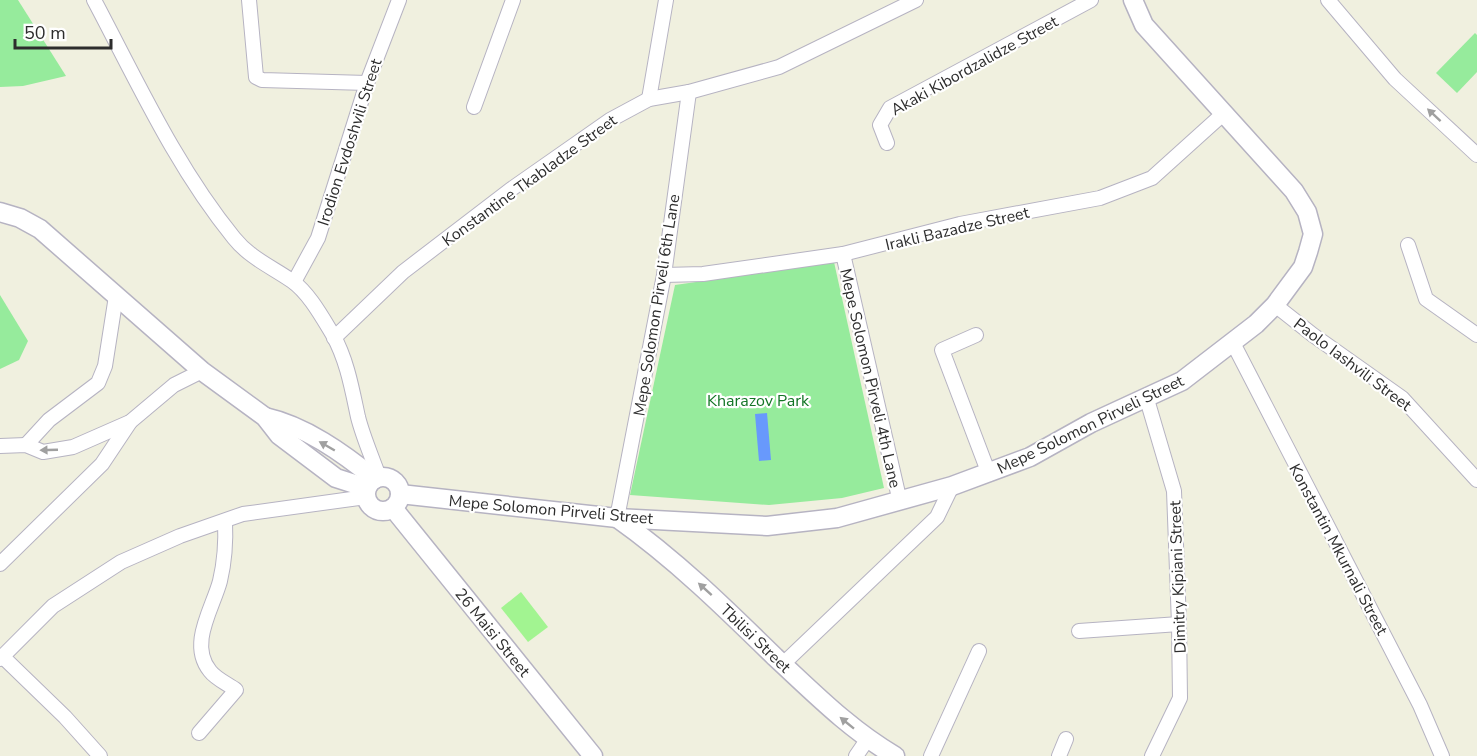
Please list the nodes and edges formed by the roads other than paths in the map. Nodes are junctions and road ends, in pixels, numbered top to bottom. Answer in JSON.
{"nodes":[{"id":1,"x":94,"y":0,"type":"edge"},
{"id":2,"x":249,"y":0,"type":"edge"},
{"id":3,"x":399,"y":0,"type":"edge"},
{"id":4,"x":513,"y":0,"type":"edge"},
{"id":5,"x":666,"y":0,"type":"edge"},
{"id":6,"x":916,"y":0,"type":"edge"},
{"id":7,"x":1091,"y":0,"type":"edge"},
{"id":8,"x":1133,"y":0,"type":"edge"},
{"id":9,"x":1328,"y":0,"type":"edge"},
{"id":10,"x":367,"y":83,"type":"junction"},
{"id":11,"x":689,"y":92,"type":"junction"},
{"id":12,"x":649,"y":99,"type":"junction"},
{"id":13,"x":474,"y":107,"type":"dead end"},
{"id":14,"x":1222,"y":114,"type":"junction"},
{"id":15,"x":886,"y":143,"type":"dead end"},
{"id":16,"x":1477,"y":155,"type":"edge"},
{"id":17,"x":0,"y":212,"type":"edge"},
{"id":18,"x":1408,"y":245,"type":"dead end"},
{"id":19,"x":843,"y":255,"type":"junction"},
{"id":20,"x":664,"y":275,"type":"junction"},
{"id":21,"x":294,"y":282,"type":"junction"},
{"id":22,"x":116,"y":296,"type":"junction"},
{"id":23,"x":1275,"y":304,"type":"junction"},
{"id":24,"x":976,"y":335,"type":"dead end"},
{"id":25,"x":1477,"y":335,"type":"edge"},
{"id":26,"x":334,"y":338,"type":"junction"},
{"id":27,"x":1233,"y":343,"type":"junction"},
{"id":28,"x":202,"y":370,"type":"junction"},
{"id":29,"x":1146,"y":396,"type":"junction"},
{"id":30,"x":130,"y":422,"type":"junction"},
{"id":31,"x":26,"y":445,"type":"junction"},
{"id":32,"x":0,"y":446,"type":"edge"},
{"id":33,"x":989,"y":474,"type":"junction"},
{"id":34,"x":1477,"y":480,"type":"edge"},
{"id":35,"x":371,"y":485,"type":"junction"},
{"id":36,"x":952,"y":486,"type":"junction"},
{"id":37,"x":397,"y":501,"type":"junction"},
{"id":38,"x":900,"y":501,"type":"junction"},
{"id":39,"x":617,"y":518,"type":"junction"},
{"id":40,"x":225,"y":521,"type":"junction"},
{"id":41,"x":0,"y":564,"type":"edge"},
{"id":42,"x":1179,"y":624,"type":"junction"},
{"id":43,"x":1079,"y":631,"type":"dead end"},
{"id":44,"x":979,"y":651,"type":"dead end"},
{"id":45,"x":1,"y":658,"type":"edge"},
{"id":46,"x":783,"y":664,"type":"junction"},
{"id":47,"x":199,"y":733,"type":"dead end"},
{"id":48,"x":1066,"y":738,"type":"dead end"},
{"id":49,"x":867,"y":740,"type":"junction"},
{"id":50,"x":592,"y":755,"type":"edge"},
{"id":51,"x":100,"y":756,"type":"edge"},
{"id":52,"x":856,"y":756,"type":"edge"},
{"id":53,"x":895,"y":756,"type":"edge"},
{"id":54,"x":931,"y":756,"type":"edge"},
{"id":55,"x":1059,"y":756,"type":"edge"},
{"id":56,"x":1152,"y":756,"type":"edge"},
{"id":57,"x":1442,"y":756,"type":"edge"}],
"edges":[{"from":1,"to":21,"type":"street"},
{"from":2,"to":10,"type":"street"},
{"from":3,"to":10,"type":"street","name":"Irodion Evdoshvili Street"},
{"from":4,"to":13,"type":"street"},
{"from":5,"to":12,"type":"street"},
{"from":6,"to":11,"type":"street","name":"Konstantine Tkabladze Street"},
{"from":7,"to":15,"type":"street","name":"Akaki Kibordzalidze Street"},
{"from":8,"to":14,"type":"main road","name":"Mepe Solomon Pirveli Street"},
{"from":16,"to":9,"type":"street","one_way":true},
{"from":10,"to":21,"type":"street","name":"Irodion Evdoshvili Street"},
{"from":11,"to":12,"type":"street","name":"Konstantine Tkabladze Street"},
{"from":11,"to":20,"type":"street","name":"Mepe Solomon Pirveli 6th Lane"},
{"from":12,"to":26,"type":"street","name":"Konstantine Tkabladze Street"},
{"from":14,"to":19,"type":"street","name":"Irakli Bazadze Street"},
{"from":14,"to":23,"type":"main road","name":"Mepe Solomon Pirveli Street"},
{"from":17,"to":22,"type":"main road"},
{"from":18,"to":25,"type":"street"},
{"from":19,"to":20,"type":"street","name":"Irakli Bazadze Street"},
{"from":19,"to":38,"type":"street","name":"Mepe Solomon Pirveli 4th Lane"},
{"from":20,"to":39,"type":"street","name":"Mepe Solomon Pirveli 6th Lane"},
{"from":21,"to":26,"type":"street"},
{"from":22,"to":28,"type":"main road"},
{"from":22,"to":31,"type":"street"},
{"from":23,"to":27,"type":"main road","name":"Mepe Solomon Pirveli Street"},
{"from":23,"to":34,"type":"street","name":"Paolo Iashvili Street"},
{"from":24,"to":33,"type":"street"},
{"from":26,"to":35,"type":"street"},
{"from":27,"to":29,"type":"main road","name":"Mepe Solomon Pirveli Street"},
{"from":27,"to":57,"type":"street","name":"Konstantin Mkurnali Street"},
{"from":28,"to":30,"type":"street"},
{"from":28,"to":35,"type":"main road"},
{"from":29,"to":33,"type":"main road","name":"Mepe Solomon Pirveli Street"},
{"from":29,"to":42,"type":"street","name":"Dimitry Kipiani Street"},
{"from":30,"to":31,"type":"street","one_way":true},
{"from":30,"to":41,"type":"street"},
{"from":31,"to":32,"type":"street"},
{"from":33,"to":36,"type":"main road","name":"Mepe Solomon Pirveli Street"},
{"from":35,"to":37,"type":"main road"},
{"from":35,"to":37,"type":"main road"},
{"from":35,"to":40,"type":"street"},
{"from":36,"to":38,"type":"main road","name":"Mepe Solomon Pirveli Street"},
{"from":36,"to":46,"type":"street"},
{"from":37,"to":39,"type":"main road","name":"Mepe Solomon Pirveli Street"},
{"from":37,"to":50,"type":"main road","name":"26 Maisi Street"},
{"from":38,"to":39,"type":"main road","name":"Mepe Solomon Pirveli Street"},
{"from":46,"to":39,"type":"main road","name":"Tbilisi Street","one_way":true},
{"from":40,"to":45,"type":"street"},
{"from":40,"to":47,"type":"street"},
{"from":42,"to":43,"type":"street"},
{"from":42,"to":56,"type":"street","name":"Dimitry Kipiani Street"},
{"from":44,"to":54,"type":"street"},
{"from":45,"to":51,"type":"street"},
{"from":49,"to":46,"type":"main road","name":"Tbilisi Street","one_way":true},
{"from":48,"to":55,"type":"street"},
{"from":49,"to":52,"type":"street"},
{"from":49,"to":53,"type":"main road","name":"Tbilisi Street"}]}
